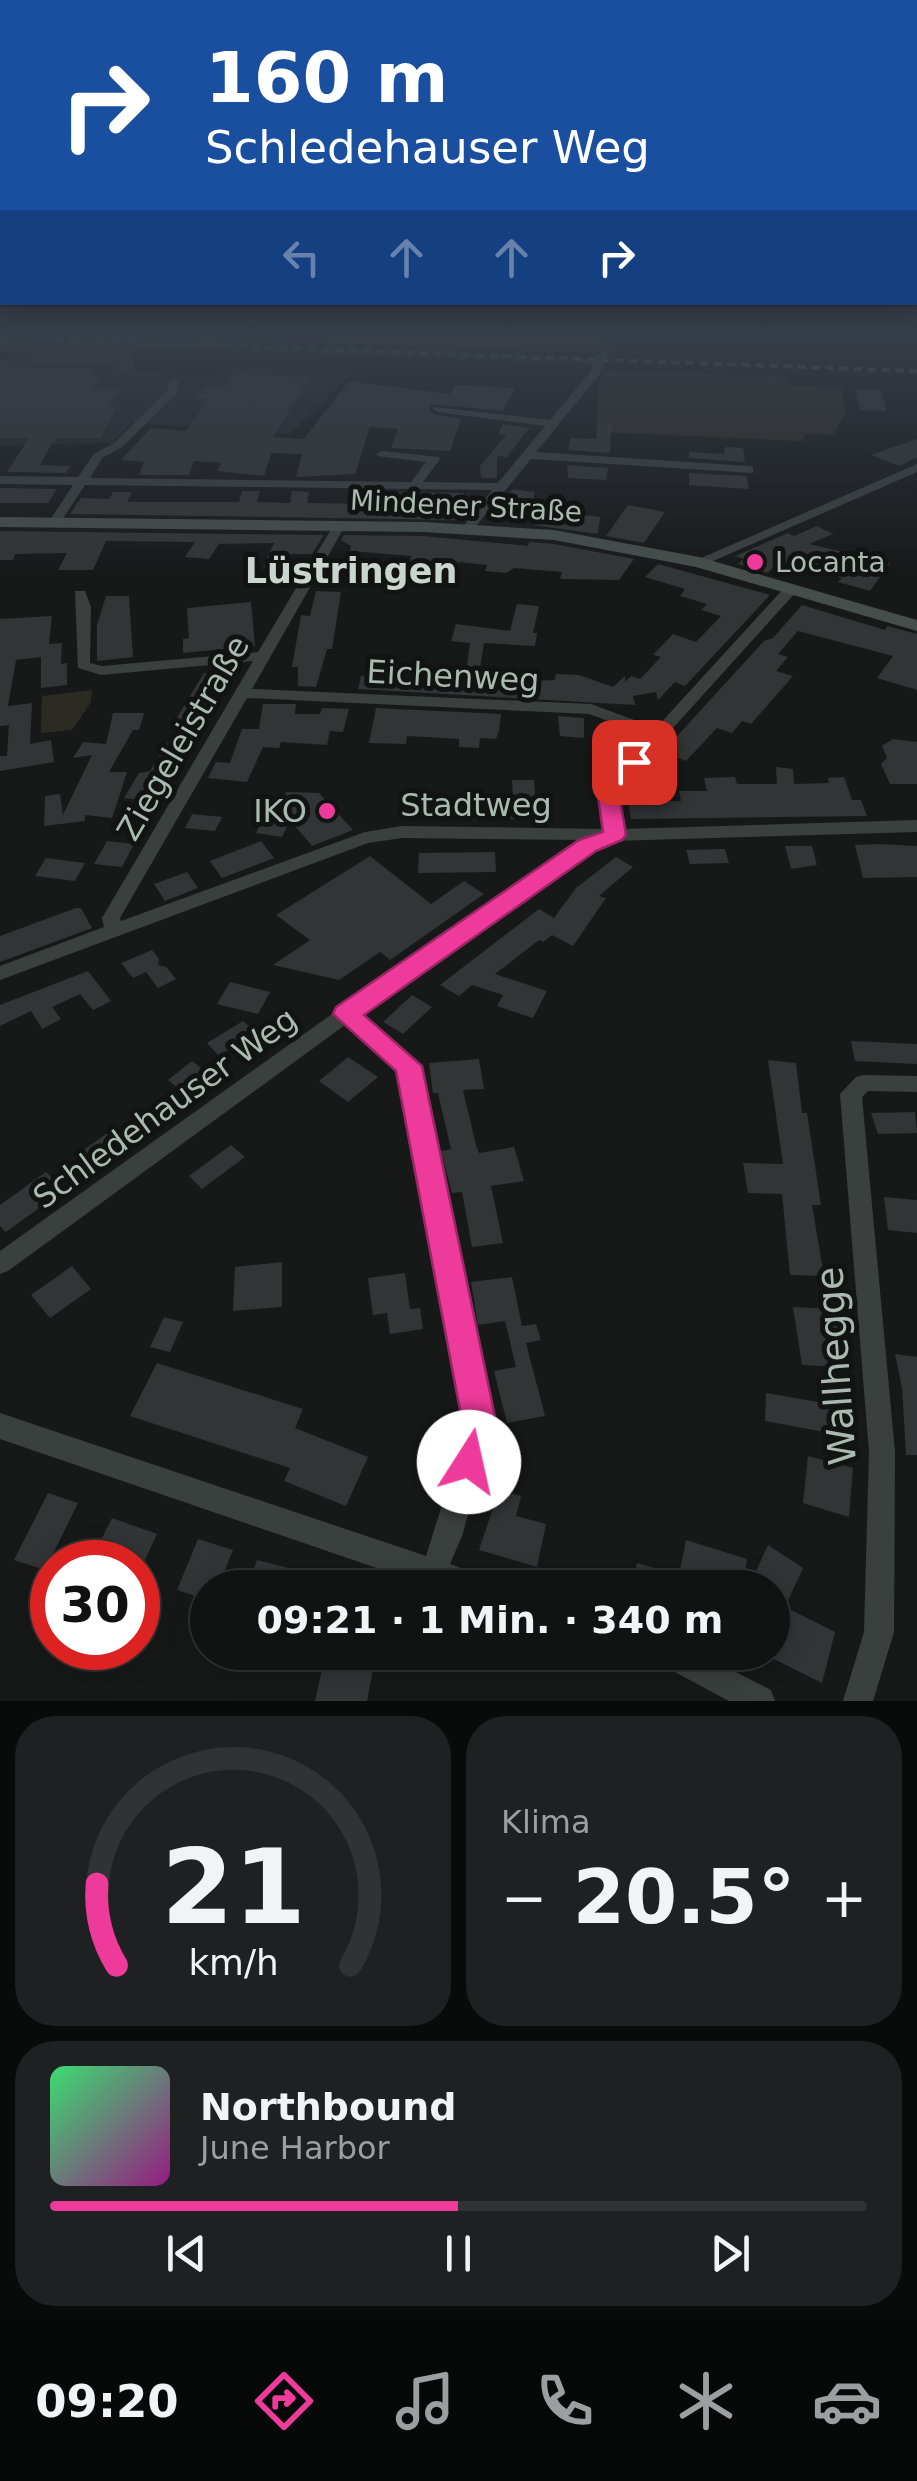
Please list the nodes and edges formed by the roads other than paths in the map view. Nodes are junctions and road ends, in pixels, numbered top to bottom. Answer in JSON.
{"nodes":[{"id":1,"x":149,"y":414,"type":"edge"},
{"id":2,"x":480,"y":414,"type":"edge"},
{"id":3,"x":562,"y":414,"type":"edge"},
{"id":4,"x":554,"y":424,"type":"junction"},
{"id":5,"x":382,"y":454,"type":"dead end"},
{"id":6,"x":529,"y":455,"type":"junction"},
{"id":7,"x":917,"y":468,"type":"edge"},
{"id":8,"x":749,"y":470,"type":"dead end"},
{"id":9,"x":0,"y":480,"type":"edge"},
{"id":10,"x":82,"y":480,"type":"junction"},
{"id":11,"x":414,"y":486,"type":"junction"},
{"id":12,"x":502,"y":487,"type":"junction"},
{"id":13,"x":0,"y":522,"type":"edge"},
{"id":14,"x":54,"y":523,"type":"junction"},
{"id":15,"x":339,"y":526,"type":"junction"},
{"id":16,"x":468,"y":528,"type":"junction"},
{"id":17,"x":699,"y":562,"type":"junction"},
{"id":18,"x":791,"y":588,"type":"junction"},
{"id":19,"x":80,"y":594,"type":"dead end"},
{"id":20,"x":917,"y":626,"type":"edge"},
{"id":21,"x":262,"y":656,"type":"junction"},
{"id":22,"x":240,"y":693,"type":"junction"},
{"id":23,"x":659,"y":734,"type":"junction"},
{"id":24,"x":917,"y":826,"type":"edge"},
{"id":25,"x":614,"y":835,"type":"junction"},
{"id":26,"x":114,"y":928,"type":"junction"},
{"id":27,"x":0,"y":973,"type":"edge"},
{"id":28,"x":346,"y":1014,"type":"junction"},
{"id":29,"x":917,"y":1084,"type":"edge"},
{"id":30,"x":0,"y":1264,"type":"edge"},
{"id":31,"x":0,"y":1426,"type":"edge"},
{"id":32,"x":427,"y":1570,"type":"edge"},
{"id":33,"x":434,"y":1570,"type":"edge"},
{"id":34,"x":701,"y":1670,"type":"edge"},
{"id":35,"x":760,"y":1701,"type":"edge"},
{"id":36,"x":858,"y":1701,"type":"edge"}],
"edges":[{"from":1,"to":10,"type":"street"},
{"from":2,"to":4,"type":"street"},
{"from":3,"to":4,"type":"street"},
{"from":4,"to":6,"type":"street"},
{"from":5,"to":11,"type":"street"},
{"from":6,"to":8,"type":"street"},
{"from":6,"to":12,"type":"street"},
{"from":7,"to":17,"type":"street"},
{"from":9,"to":10,"type":"street"},
{"from":10,"to":11,"type":"street"},
{"from":10,"to":14,"type":"street"},
{"from":11,"to":12,"type":"street"},
{"from":12,"to":16,"type":"street"},
{"from":13,"to":14,"type":"main road","name":"Mindener Straße"},
{"from":14,"to":15,"type":"main road","name":"Mindener Straße"},
{"from":15,"to":16,"type":"main road","name":"Mindener Straße"},
{"from":15,"to":21,"type":"street","name":"Ziegeleistraße"},
{"from":16,"to":17,"type":"main road","name":"Mindener Straße"},
{"from":17,"to":18,"type":"main road","name":"Mindener Straße"},
{"from":18,"to":20,"type":"main road","name":"Mindener Straße"},
{"from":18,"to":23,"type":"street"},
{"from":19,"to":21,"type":"street"},
{"from":21,"to":22,"type":"street","name":"Ziegeleistraße"},
{"from":22,"to":23,"type":"street","name":"Eichenweg"},
{"from":22,"to":26,"type":"street","name":"Ziegeleistraße"},
{"from":23,"to":25,"type":"street"},
{"from":24,"to":25,"type":"street","name":"Stadtweg"},
{"from":25,"to":26,"type":"street","name":"Stadtweg"},
{"from":25,"to":28,"type":"street","name":"Schledehauser Weg"},
{"from":26,"to":27,"type":"street","name":"Stadtweg"},
{"from":28,"to":30,"type":"street","name":"Schledehauser Weg"},
{"from":28,"to":33,"type":"street"},
{"from":29,"to":36,"type":"street","name":"Wallhegge"},
{"from":31,"to":32,"type":"street"},
{"from":34,"to":35,"type":"street"}]}
